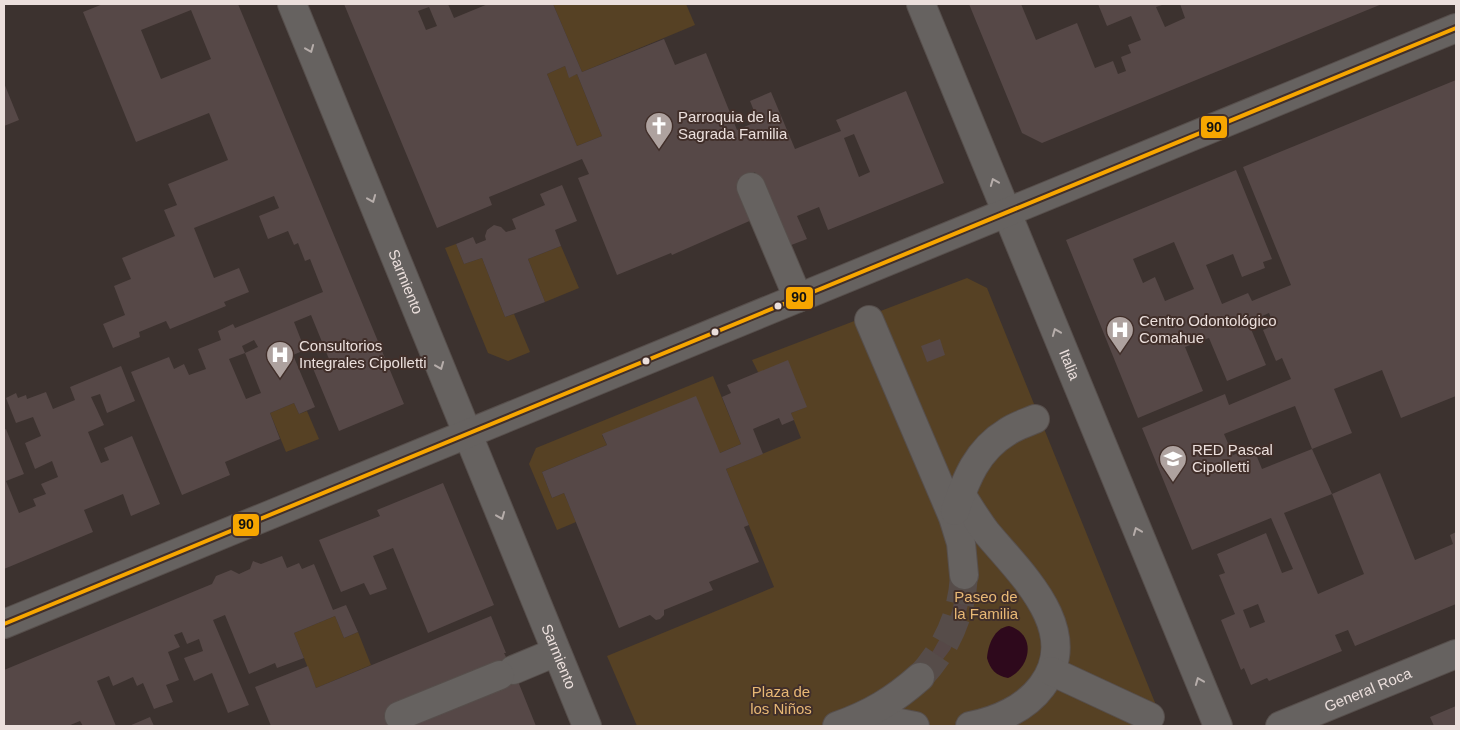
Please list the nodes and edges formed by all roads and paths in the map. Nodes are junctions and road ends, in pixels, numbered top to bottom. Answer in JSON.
{"nodes":[{"id":1,"x":292,"y":4,"type":"edge"},
{"id":2,"x":921,"y":4,"type":"edge"},
{"id":3,"x":1456,"y":28,"type":"edge"},
{"id":4,"x":751,"y":187,"type":"dead end"},
{"id":5,"x":1006,"y":213,"type":"junction"},
{"id":6,"x":798,"y":298,"type":"junction"},
{"id":7,"x":869,"y":320,"type":"dead end"},
{"id":8,"x":1035,"y":419,"type":"dead end"},
{"id":9,"x":468,"y":434,"type":"junction"},
{"id":10,"x":957,"y":505,"type":"junction"},
{"id":11,"x":964,"y":575,"type":"tunnel mouth"},
{"id":12,"x":4,"y":624,"type":"edge"},
{"id":13,"x":556,"y":652,"type":"junction"},
{"id":14,"x":1456,"y":654,"type":"edge"},
{"id":15,"x":1051,"y":671,"type":"junction"},
{"id":16,"x":920,"y":677,"type":"tunnel mouth"},
{"id":17,"x":400,"y":716,"type":"dead end"},
{"id":18,"x":864,"y":716,"type":"junction"},
{"id":19,"x":1150,"y":717,"type":"dead end"},
{"id":20,"x":587,"y":726,"type":"edge"},
{"id":21,"x":837,"y":726,"type":"edge"},
{"id":22,"x":915,"y":726,"type":"edge"},
{"id":23,"x":970,"y":726,"type":"edge"},
{"id":24,"x":1218,"y":726,"type":"edge"},
{"id":25,"x":1280,"y":726,"type":"edge"}],
"edges":[{"from":1,"to":9,"type":"street","name":"Sarmiento","one_way":true},
{"from":5,"to":2,"type":"street","name":"Italia","one_way":true},
{"from":3,"to":5,"type":"street"},
{"from":4,"to":6,"type":"street"},
{"from":5,"to":6,"type":"street"},
{"from":24,"to":5,"type":"street","name":"Italia","one_way":true},
{"from":6,"to":9,"type":"street"},
{"from":7,"to":10,"type":"street"},
{"from":8,"to":10,"type":"street"},
{"from":9,"to":12,"type":"street"},
{"from":9,"to":13,"type":"street","name":"Sarmiento","one_way":true},
{"from":10,"to":11,"type":"street"},
{"from":10,"to":15,"type":"street"},
{"from":13,"to":17,"type":"street"},
{"from":13,"to":20,"type":"street","name":"Sarmiento"},
{"from":14,"to":25,"type":"street","name":"General Roca"},
{"from":15,"to":19,"type":"street"},
{"from":15,"to":23,"type":"street"},
{"from":16,"to":18,"type":"street"},
{"from":18,"to":21,"type":"street"},
{"from":18,"to":22,"type":"street"}]}
